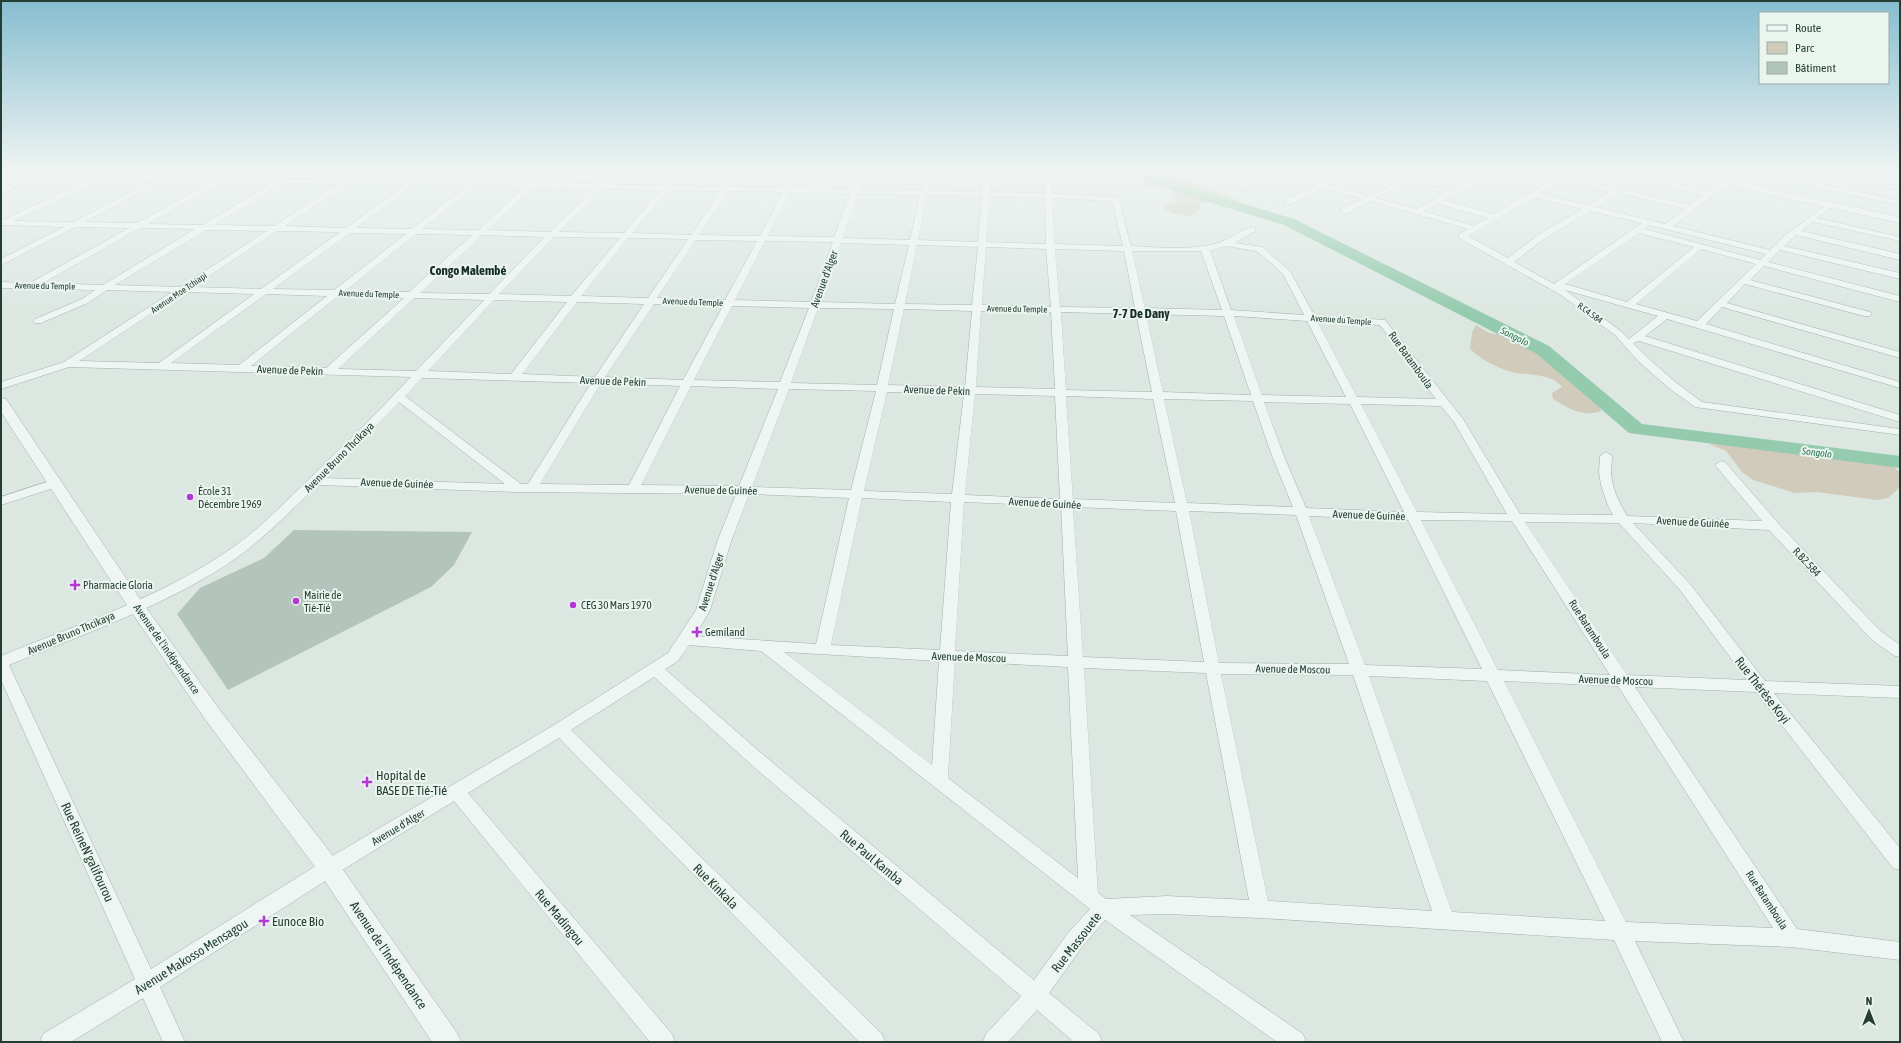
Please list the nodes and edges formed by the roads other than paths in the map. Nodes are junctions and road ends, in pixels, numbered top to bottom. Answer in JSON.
{"nodes":[{"id":1,"x":15,"y":218,"type":"edge"},
{"id":2,"x":88,"y":218,"type":"edge"},
{"id":3,"x":152,"y":218,"type":"edge"},
{"id":4,"x":220,"y":218,"type":"edge"},
{"id":5,"x":292,"y":218,"type":"edge"},
{"id":6,"x":364,"y":218,"type":"edge"},
{"id":7,"x":429,"y":218,"type":"edge"},
{"id":8,"x":496,"y":218,"type":"edge"},
{"id":9,"x":569,"y":218,"type":"edge"},
{"id":10,"x":642,"y":218,"type":"edge"},
{"id":11,"x":707,"y":218,"type":"edge"},
{"id":12,"x":773,"y":218,"type":"edge"},
{"id":13,"x":846,"y":218,"type":"edge"},
{"id":14,"x":919,"y":218,"type":"edge"},
{"id":15,"x":984,"y":218,"type":"edge"},
{"id":16,"x":1049,"y":218,"type":"edge"},
{"id":17,"x":1120,"y":218,"type":"edge"},
{"id":18,"x":1437,"y":218,"type":"edge"},
{"id":19,"x":1493,"y":218,"type":"edge"},
{"id":20,"x":1574,"y":218,"type":"edge"},
{"id":21,"x":1627,"y":218,"type":"edge"},
{"id":22,"x":1679,"y":218,"type":"edge"},
{"id":23,"x":1889,"y":218,"type":"edge"},
{"id":24,"x":1811,"y":219,"type":"joint"},
{"id":25,"x":1900,"y":220,"type":"edge"},
{"id":26,"x":1648,"y":223,"type":"junction"},
{"id":27,"x":2,"y":224,"type":"edge"},
{"id":28,"x":74,"y":225,"type":"junction"},
{"id":29,"x":137,"y":226,"type":"junction"},
{"id":30,"x":204,"y":227,"type":"junction"},
{"id":31,"x":1667,"y":227,"type":"junction"},
{"id":32,"x":1474,"y":228,"type":"junction"},
{"id":33,"x":274,"y":229,"type":"junction"},
{"id":34,"x":1252,"y":229,"type":"dead end"},
{"id":35,"x":347,"y":230,"type":"junction"},
{"id":36,"x":1638,"y":230,"type":"junction"},
{"id":37,"x":413,"y":231,"type":"junction"},
{"id":38,"x":1795,"y":232,"type":"junction"},
{"id":39,"x":480,"y":233,"type":"junction"},
{"id":40,"x":553,"y":234,"type":"junction"},
{"id":41,"x":627,"y":236,"type":"junction"},
{"id":42,"x":695,"y":237,"type":"junction"},
{"id":43,"x":762,"y":238,"type":"junction"},
{"id":44,"x":1900,"y":239,"type":"edge"},
{"id":45,"x":838,"y":240,"type":"junction"},
{"id":46,"x":914,"y":242,"type":"junction"},
{"id":47,"x":981,"y":244,"type":"junction"},
{"id":48,"x":1228,"y":244,"type":"junction"},
{"id":49,"x":1050,"y":246,"type":"junction"},
{"id":50,"x":1700,"y":247,"type":"junction"},
{"id":51,"x":1126,"y":248,"type":"junction"},
{"id":52,"x":1205,"y":249,"type":"junction"},
{"id":53,"x":1775,"y":250,"type":"junction"},
{"id":54,"x":1900,"y":256,"type":"edge"},
{"id":55,"x":1,"y":262,"type":"edge"},
{"id":56,"x":1508,"y":262,"type":"junction"},
{"id":57,"x":1763,"y":264,"type":"junction"},
{"id":58,"x":1900,"y":276,"type":"edge"},
{"id":59,"x":1547,"y":282,"type":"junction"},
{"id":60,"x":1744,"y":282,"type":"junction"},
{"id":61,"x":1,"y":285,"type":"edge"},
{"id":62,"x":1558,"y":285,"type":"junction"},
{"id":63,"x":31,"y":286,"type":"junction"},
{"id":64,"x":107,"y":287,"type":"junction"},
{"id":65,"x":186,"y":289,"type":"junction"},
{"id":66,"x":263,"y":291,"type":"junction"},
{"id":67,"x":338,"y":293,"type":"junction"},
{"id":68,"x":411,"y":295,"type":"junction"},
{"id":69,"x":494,"y":297,"type":"junction"},
{"id":70,"x":574,"y":299,"type":"junction"},
{"id":71,"x":1900,"y":299,"type":"edge"},
{"id":72,"x":651,"y":301,"type":"junction"},
{"id":73,"x":729,"y":303,"type":"junction"},
{"id":74,"x":1721,"y":304,"type":"junction"},
{"id":75,"x":815,"y":305,"type":"junction"},
{"id":76,"x":1629,"y":305,"type":"junction"},
{"id":77,"x":899,"y":306,"type":"junction"},
{"id":78,"x":977,"y":308,"type":"junction"},
{"id":79,"x":1056,"y":310,"type":"junction"},
{"id":80,"x":1140,"y":311,"type":"junction"},
{"id":81,"x":1228,"y":314,"type":"junction"},
{"id":82,"x":1867,"y":314,"type":"dead end"},
{"id":83,"x":1664,"y":315,"type":"junction"},
{"id":84,"x":1311,"y":318,"type":"junction"},
{"id":85,"x":38,"y":321,"type":"dead end"},
{"id":86,"x":1384,"y":324,"type":"joint"},
{"id":87,"x":1699,"y":325,"type":"junction"},
{"id":88,"x":1633,"y":340,"type":"junction"},
{"id":89,"x":1900,"y":355,"type":"edge"},
{"id":90,"x":68,"y":364,"type":"junction"},
{"id":91,"x":161,"y":366,"type":"junction"},
{"id":92,"x":242,"y":368,"type":"junction"},
{"id":93,"x":329,"y":371,"type":"junction"},
{"id":94,"x":421,"y":374,"type":"junction"},
{"id":95,"x":514,"y":378,"type":"junction"},
{"id":96,"x":598,"y":380,"type":"junction"},
{"id":97,"x":687,"y":383,"type":"junction"},
{"id":98,"x":785,"y":385,"type":"junction"},
{"id":99,"x":1900,"y":385,"type":"edge"},
{"id":100,"x":1,"y":386,"type":"edge"},
{"id":101,"x":882,"y":388,"type":"junction"},
{"id":102,"x":970,"y":391,"type":"junction"},
{"id":103,"x":1061,"y":394,"type":"junction"},
{"id":104,"x":1159,"y":396,"type":"junction"},
{"id":105,"x":400,"y":397,"type":"junction"},
{"id":106,"x":1258,"y":398,"type":"junction"},
{"id":107,"x":1354,"y":401,"type":"junction"},
{"id":108,"x":1,"y":402,"type":"edge"},
{"id":109,"x":1444,"y":403,"type":"junction"},
{"id":110,"x":1900,"y":419,"type":"edge"},
{"id":111,"x":1900,"y":432,"type":"edge"},
{"id":112,"x":1606,"y":456,"type":"dead end"},
{"id":113,"x":1721,"y":465,"type":"dead end"},
{"id":114,"x":316,"y":481,"type":"junction"},
{"id":115,"x":56,"y":483,"type":"junction"},
{"id":116,"x":518,"y":488,"type":"junction"},
{"id":117,"x":532,"y":488,"type":"junction"},
{"id":118,"x":633,"y":489,"type":"junction"},
{"id":119,"x":743,"y":490,"type":"junction"},
{"id":120,"x":858,"y":494,"type":"junction"},
{"id":121,"x":958,"y":498,"type":"junction"},
{"id":122,"x":1,"y":502,"type":"edge"},
{"id":123,"x":1066,"y":504,"type":"junction"},
{"id":124,"x":1182,"y":508,"type":"junction"},
{"id":125,"x":1301,"y":512,"type":"junction"},
{"id":126,"x":1413,"y":516,"type":"junction"},
{"id":127,"x":1516,"y":518,"type":"junction"},
{"id":128,"x":1623,"y":520,"type":"junction"},
{"id":129,"x":1773,"y":526,"type":"junction"},
{"id":130,"x":136,"y":606,"type":"junction"},
{"id":131,"x":685,"y":640,"type":"junction"},
{"id":132,"x":765,"y":646,"type":"junction"},
{"id":133,"x":822,"y":650,"type":"junction"},
{"id":134,"x":1900,"y":652,"type":"edge"},
{"id":135,"x":946,"y":656,"type":"junction"},
{"id":136,"x":1077,"y":661,"type":"junction"},
{"id":137,"x":1,"y":663,"type":"edge"},
{"id":138,"x":1213,"y":668,"type":"junction"},
{"id":139,"x":655,"y":669,"type":"junction"},
{"id":140,"x":1359,"y":670,"type":"junction"},
{"id":141,"x":1491,"y":675,"type":"junction"},
{"id":142,"x":1623,"y":680,"type":"junction"},
{"id":143,"x":1760,"y":686,"type":"junction"},
{"id":144,"x":1900,"y":692,"type":"edge"},
{"id":145,"x":560,"y":729,"type":"junction"},
{"id":146,"x":939,"y":781,"type":"junction"},
{"id":147,"x":457,"y":792,"type":"junction"},
{"id":148,"x":1900,"y":862,"type":"edge"},
{"id":149,"x":329,"y":868,"type":"junction"},
{"id":150,"x":1096,"y":902,"type":"junction"},
{"id":151,"x":1260,"y":909,"type":"junction"},
{"id":152,"x":1445,"y":920,"type":"junction"},
{"id":153,"x":1620,"y":931,"type":"junction"},
{"id":154,"x":1791,"y":938,"type":"junction"},
{"id":155,"x":1900,"y":951,"type":"edge"},
{"id":156,"x":148,"y":983,"type":"junction"},
{"id":157,"x":1036,"y":995,"type":"junction"},
{"id":158,"x":51,"y":1042,"type":"edge"},
{"id":159,"x":174,"y":1042,"type":"edge"},
{"id":160,"x":448,"y":1042,"type":"edge"},
{"id":161,"x":664,"y":1042,"type":"edge"},
{"id":162,"x":874,"y":1042,"type":"edge"},
{"id":163,"x":994,"y":1042,"type":"edge"},
{"id":164,"x":1091,"y":1042,"type":"edge"},
{"id":165,"x":1296,"y":1042,"type":"edge"},
{"id":166,"x":1673,"y":1042,"type":"edge"}],
"edges":[{"from":1,"to":27,"type":"street"},
{"from":2,"to":28,"type":"street"},
{"from":3,"to":29,"type":"street"},
{"from":4,"to":30,"type":"street"},
{"from":5,"to":33,"type":"street","name":"Avenue Moe Tchiapi"},
{"from":6,"to":35,"type":"street"},
{"from":7,"to":37,"type":"street"},
{"from":8,"to":39,"type":"street"},
{"from":9,"to":40,"type":"street","name":"Avenue Bruno Thcikaya"},
{"from":10,"to":41,"type":"street"},
{"from":11,"to":42,"type":"street"},
{"from":12,"to":43,"type":"street"},
{"from":13,"to":45,"type":"street","name":"Avenue d'Alger"},
{"from":14,"to":46,"type":"street"},
{"from":15,"to":47,"type":"street"},
{"from":16,"to":49,"type":"street"},
{"from":17,"to":51,"type":"street"},
{"from":18,"to":32,"type":"street"},
{"from":19,"to":32,"type":"street"},
{"from":20,"to":56,"type":"street"},
{"from":21,"to":26,"type":"street"},
{"from":22,"to":31,"type":"street"},
{"from":23,"to":25,"type":"street"},
{"from":24,"to":38,"type":"street"},
{"from":24,"to":44,"type":"street"},
{"from":26,"to":31,"type":"street"},
{"from":26,"to":36,"type":"street"},
{"from":27,"to":28,"type":"street"},
{"from":28,"to":29,"type":"street"},
{"from":28,"to":55,"type":"street"},
{"from":29,"to":30,"type":"street"},
{"from":29,"to":63,"type":"street"},
{"from":30,"to":33,"type":"street"},
{"from":30,"to":64,"type":"street"},
{"from":31,"to":53,"type":"street"},
{"from":32,"to":56,"type":"street","name":"R.C4.584"},
{"from":33,"to":35,"type":"street"},
{"from":33,"to":65,"type":"street","name":"Avenue Moe Tchiapi"},
{"from":34,"to":48,"type":"street"},
{"from":35,"to":37,"type":"street"},
{"from":35,"to":66,"type":"street"},
{"from":36,"to":50,"type":"street"},
{"from":36,"to":62,"type":"street"},
{"from":37,"to":39,"type":"street"},
{"from":37,"to":67,"type":"street"},
{"from":38,"to":53,"type":"street"},
{"from":38,"to":54,"type":"street"},
{"from":39,"to":40,"type":"street"},
{"from":39,"to":68,"type":"street"},
{"from":40,"to":41,"type":"street"},
{"from":40,"to":69,"type":"street","name":"Avenue Bruno Thcikaya"},
{"from":41,"to":42,"type":"street"},
{"from":41,"to":70,"type":"street"},
{"from":42,"to":43,"type":"street"},
{"from":42,"to":72,"type":"street"},
{"from":43,"to":45,"type":"street"},
{"from":43,"to":73,"type":"street"},
{"from":45,"to":46,"type":"street"},
{"from":45,"to":75,"type":"street","name":"Avenue d'Alger"},
{"from":46,"to":47,"type":"street"},
{"from":46,"to":77,"type":"street"},
{"from":47,"to":49,"type":"street"},
{"from":47,"to":78,"type":"street"},
{"from":48,"to":52,"type":"street"},
{"from":48,"to":84,"type":"street"},
{"from":49,"to":51,"type":"street"},
{"from":49,"to":79,"type":"street"},
{"from":50,"to":57,"type":"street"},
{"from":50,"to":76,"type":"street"},
{"from":51,"to":52,"type":"street"},
{"from":51,"to":80,"type":"street"},
{"from":52,"to":81,"type":"street"},
{"from":53,"to":57,"type":"street"},
{"from":53,"to":58,"type":"street"},
{"from":56,"to":59,"type":"street","name":"R.C4.584"},
{"from":57,"to":60,"type":"street"},
{"from":57,"to":71,"type":"street"},
{"from":59,"to":62,"type":"street"},
{"from":59,"to":88,"type":"street","name":"R.C4.584"},
{"from":60,"to":74,"type":"street"},
{"from":60,"to":82,"type":"street"},
{"from":61,"to":63,"type":"street","name":"Avenue du Temple"},
{"from":62,"to":76,"type":"street"},
{"from":63,"to":64,"type":"street","name":"Avenue du Temple"},
{"from":64,"to":65,"type":"street","name":"Avenue du Temple"},
{"from":64,"to":85,"type":"street"},
{"from":65,"to":66,"type":"street","name":"Avenue du Temple"},
{"from":65,"to":90,"type":"street","name":"Avenue Moe Tchiapi"},
{"from":66,"to":67,"type":"street","name":"Avenue du Temple"},
{"from":66,"to":91,"type":"street"},
{"from":67,"to":68,"type":"street","name":"Avenue du Temple"},
{"from":67,"to":92,"type":"street"},
{"from":68,"to":69,"type":"street","name":"Avenue du Temple"},
{"from":68,"to":93,"type":"street"},
{"from":69,"to":70,"type":"street","name":"Avenue du Temple"},
{"from":69,"to":94,"type":"street","name":"Avenue Bruno Thcikaya"},
{"from":70,"to":72,"type":"street","name":"Avenue du Temple"},
{"from":70,"to":95,"type":"street"},
{"from":72,"to":73,"type":"street","name":"Avenue du Temple"},
{"from":72,"to":96,"type":"street"},
{"from":73,"to":75,"type":"street","name":"Avenue du Temple"},
{"from":73,"to":97,"type":"street"},
{"from":74,"to":87,"type":"street"},
{"from":74,"to":89,"type":"street"},
{"from":75,"to":77,"type":"street","name":"Avenue du Temple"},
{"from":75,"to":98,"type":"street","name":"Avenue d'Alger"},
{"from":76,"to":83,"type":"street"},
{"from":77,"to":78,"type":"street","name":"Avenue du Temple"},
{"from":77,"to":101,"type":"street"},
{"from":78,"to":79,"type":"street","name":"Avenue du Temple"},
{"from":78,"to":102,"type":"street"},
{"from":79,"to":80,"type":"street","name":"Avenue du Temple"},
{"from":79,"to":103,"type":"street"},
{"from":80,"to":81,"type":"street","name":"Avenue du Temple"},
{"from":80,"to":104,"type":"street"},
{"from":81,"to":84,"type":"street","name":"Avenue du Temple"},
{"from":81,"to":106,"type":"street"},
{"from":83,"to":87,"type":"street"},
{"from":83,"to":88,"type":"street"},
{"from":84,"to":86,"type":"street","name":"Avenue du Temple"},
{"from":84,"to":107,"type":"street"},
{"from":86,"to":109,"type":"street","name":"Rue Batamboula"},
{"from":87,"to":99,"type":"street"},
{"from":88,"to":110,"type":"street"},
{"from":88,"to":111,"type":"street","name":"R.C4.584"},
{"from":90,"to":91,"type":"street","name":"Avenue de Pekin"},
{"from":90,"to":100,"type":"street","name":"Avenue Moe Tchiapi"},
{"from":91,"to":92,"type":"street","name":"Avenue de Pekin"},
{"from":92,"to":93,"type":"street","name":"Avenue de Pekin"},
{"from":93,"to":94,"type":"street","name":"Avenue de Pekin"},
{"from":94,"to":95,"type":"street","name":"Avenue de Pekin"},
{"from":94,"to":105,"type":"street","name":"Avenue Bruno Thcikaya"},
{"from":95,"to":96,"type":"street","name":"Avenue de Pekin"},
{"from":96,"to":97,"type":"street","name":"Avenue de Pekin"},
{"from":96,"to":117,"type":"street"},
{"from":97,"to":98,"type":"street","name":"Avenue de Pekin"},
{"from":97,"to":118,"type":"street"},
{"from":98,"to":101,"type":"street","name":"Avenue de Pekin"},
{"from":98,"to":119,"type":"street","name":"Avenue d'Alger"},
{"from":101,"to":102,"type":"street","name":"Avenue de Pekin"},
{"from":101,"to":120,"type":"street"},
{"from":102,"to":103,"type":"street","name":"Avenue de Pekin"},
{"from":102,"to":121,"type":"street"},
{"from":103,"to":104,"type":"street","name":"Avenue de Pekin"},
{"from":103,"to":123,"type":"street"},
{"from":104,"to":106,"type":"street","name":"Avenue de Pekin"},
{"from":104,"to":124,"type":"street"},
{"from":105,"to":114,"type":"street","name":"Avenue Bruno Thcikaya"},
{"from":105,"to":116,"type":"street"},
{"from":106,"to":107,"type":"street","name":"Avenue de Pekin"},
{"from":106,"to":125,"type":"street"},
{"from":107,"to":109,"type":"street","name":"Avenue de Pekin"},
{"from":107,"to":126,"type":"street"},
{"from":108,"to":115,"type":"street","name":"Avenue de l'indépendance"},
{"from":109,"to":127,"type":"street","name":"Rue Batamboula"},
{"from":112,"to":128,"type":"street","name":"Rue Thérèse Koyi"},
{"from":113,"to":129,"type":"street","name":"R.B2.584"},
{"from":114,"to":116,"type":"street","name":"Avenue de Guinée"},
{"from":114,"to":130,"type":"street","name":"Avenue Bruno Thcikaya"},
{"from":115,"to":122,"type":"street"},
{"from":115,"to":130,"type":"street","name":"Avenue de l'indépendance"},
{"from":116,"to":117,"type":"street","name":"Avenue de Guinée"},
{"from":117,"to":118,"type":"street","name":"Avenue de Guinée"},
{"from":118,"to":119,"type":"street","name":"Avenue de Guinée"},
{"from":119,"to":120,"type":"street","name":"Avenue de Guinée"},
{"from":119,"to":131,"type":"street","name":"Avenue d'Alger"},
{"from":120,"to":121,"type":"street","name":"Avenue de Guinée"},
{"from":120,"to":133,"type":"street"},
{"from":121,"to":123,"type":"street","name":"Avenue de Guinée"},
{"from":121,"to":135,"type":"street"},
{"from":123,"to":124,"type":"street","name":"Avenue de Guinée"},
{"from":123,"to":136,"type":"street"},
{"from":124,"to":125,"type":"street","name":"Avenue de Guinée"},
{"from":124,"to":138,"type":"street"},
{"from":125,"to":126,"type":"street","name":"Avenue de Guinée"},
{"from":125,"to":140,"type":"street"},
{"from":126,"to":127,"type":"street","name":"Avenue de Guinée"},
{"from":126,"to":141,"type":"street"},
{"from":127,"to":128,"type":"street","name":"Avenue de Guinée"},
{"from":127,"to":142,"type":"street","name":"Rue Batamboula"},
{"from":128,"to":129,"type":"street","name":"Avenue de Guinée"},
{"from":128,"to":143,"type":"street","name":"Rue Thérèse Koyi"},
{"from":129,"to":134,"type":"street","name":"R.B2.584"},
{"from":130,"to":137,"type":"street","name":"Avenue Bruno Thcikaya"},
{"from":130,"to":149,"type":"street","name":"Avenue de l'indépendance"},
{"from":131,"to":132,"type":"street","name":"Avenue de Moscou"},
{"from":131,"to":139,"type":"street","name":"Avenue d'Alger"},
{"from":132,"to":133,"type":"street","name":"Avenue de Moscou"},
{"from":132,"to":146,"type":"street"},
{"from":133,"to":135,"type":"street","name":"Avenue de Moscou"},
{"from":135,"to":136,"type":"street","name":"Avenue de Moscou"},
{"from":135,"to":146,"type":"street"},
{"from":136,"to":138,"type":"street","name":"Avenue de Moscou"},
{"from":136,"to":150,"type":"street"},
{"from":137,"to":156,"type":"street","name":"Rue ReineN'galifourou"},
{"from":138,"to":140,"type":"street","name":"Avenue de Moscou"},
{"from":138,"to":151,"type":"street"},
{"from":139,"to":145,"type":"street","name":"Avenue d'Alger"},
{"from":139,"to":157,"type":"street","name":"Rue Paul Kamba"},
{"from":140,"to":141,"type":"street","name":"Avenue de Moscou"},
{"from":140,"to":152,"type":"street"},
{"from":141,"to":142,"type":"street","name":"Avenue de Moscou"},
{"from":141,"to":153,"type":"street"},
{"from":142,"to":143,"type":"street","name":"Avenue de Moscou"},
{"from":142,"to":154,"type":"street","name":"Rue Batamboula"},
{"from":143,"to":144,"type":"street","name":"Avenue de Moscou"},
{"from":143,"to":148,"type":"street","name":"Rue Thérèse Koyi"},
{"from":145,"to":147,"type":"street","name":"Avenue d'Alger"},
{"from":145,"to":162,"type":"street","name":"Rue Kinkala"},
{"from":146,"to":150,"type":"street"},
{"from":147,"to":149,"type":"street","name":"Avenue d'Alger"},
{"from":147,"to":161,"type":"street","name":"Rue Madingou"},
{"from":149,"to":156,"type":"street","name":"Avenue Makosso Mensagou"},
{"from":149,"to":160,"type":"street","name":"Avenue de l'Indépendance"},
{"from":150,"to":151,"type":"street","name":"Rue Massouete"},
{"from":150,"to":157,"type":"street","name":"Rue Massouete"},
{"from":150,"to":165,"type":"street"},
{"from":151,"to":152,"type":"street","name":"Rue Massouete"},
{"from":152,"to":153,"type":"street","name":"Rue Massouete"},
{"from":153,"to":154,"type":"street","name":"Rue Massouete"},
{"from":153,"to":166,"type":"street"},
{"from":154,"to":155,"type":"street","name":"Rue Massouete"},
{"from":156,"to":158,"type":"street","name":"Avenue Makosso Mensagou"},
{"from":156,"to":159,"type":"street","name":"Rue ReineN'galifourou"},
{"from":157,"to":163,"type":"street","name":"Rue Massouete"},
{"from":157,"to":164,"type":"street","name":"Rue Paul Kamba"}]}
